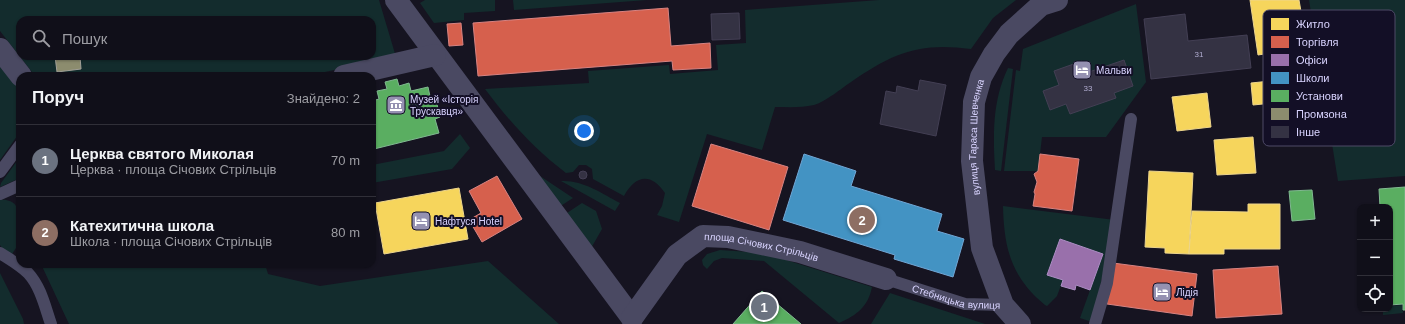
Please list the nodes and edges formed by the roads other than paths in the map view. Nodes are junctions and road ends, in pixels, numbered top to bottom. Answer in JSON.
{"nodes":[{"id":1,"x":396,"y":0,"type":"edge"},
{"id":2,"x":1057,"y":0,"type":"edge"},
{"id":3,"x":0,"y":49,"type":"edge"},
{"id":4,"x":435,"y":55,"type":"junction"},
{"id":5,"x":18,"y":72,"type":"edge"},
{"id":6,"x":361,"y":72,"type":"edge"},
{"id":7,"x":1131,"y":119,"type":"dead end"},
{"id":8,"x":16,"y":150,"type":"edge"},
{"id":9,"x":0,"y":172,"type":"edge"},
{"id":10,"x":16,"y":187,"type":"edge"},
{"id":11,"x":0,"y":194,"type":"edge"},
{"id":12,"x":0,"y":253,"type":"edge"},
{"id":13,"x":16,"y":262,"type":"edge"},
{"id":14,"x":27,"y":268,"type":"edge"},
{"id":15,"x":886,"y":279,"type":"joint"},
{"id":16,"x":1003,"y":304,"type":"junction"},
{"id":17,"x":631,"y":321,"type":"edge"},
{"id":18,"x":50,"y":324,"type":"edge"},
{"id":19,"x":1020,"y":324,"type":"edge"},
{"id":20,"x":1095,"y":324,"type":"edge"}],
"edges":[{"from":1,"to":4,"type":"street","name":"площа Січових Стрільців"},
{"from":2,"to":16,"type":"street","name":"вулиця Тараса Шевченка"},
{"from":3,"to":5,"type":"street"},
{"from":4,"to":6,"type":"street"},
{"from":4,"to":17,"type":"street","name":"площа Січових Стрільців"},
{"from":7,"to":20,"type":"lane"},
{"from":8,"to":9,"type":"lane"},
{"from":10,"to":11,"type":"lane"},
{"from":12,"to":13,"type":"lane"},
{"from":14,"to":18,"type":"lane"},
{"from":15,"to":16,"type":"lane","name":"Стебницька вулиця"},
{"from":15,"to":17,"type":"street","name":"площа Січових Стрільців"},
{"from":16,"to":19,"type":"street","name":"Стебницька вулиця"}]}
